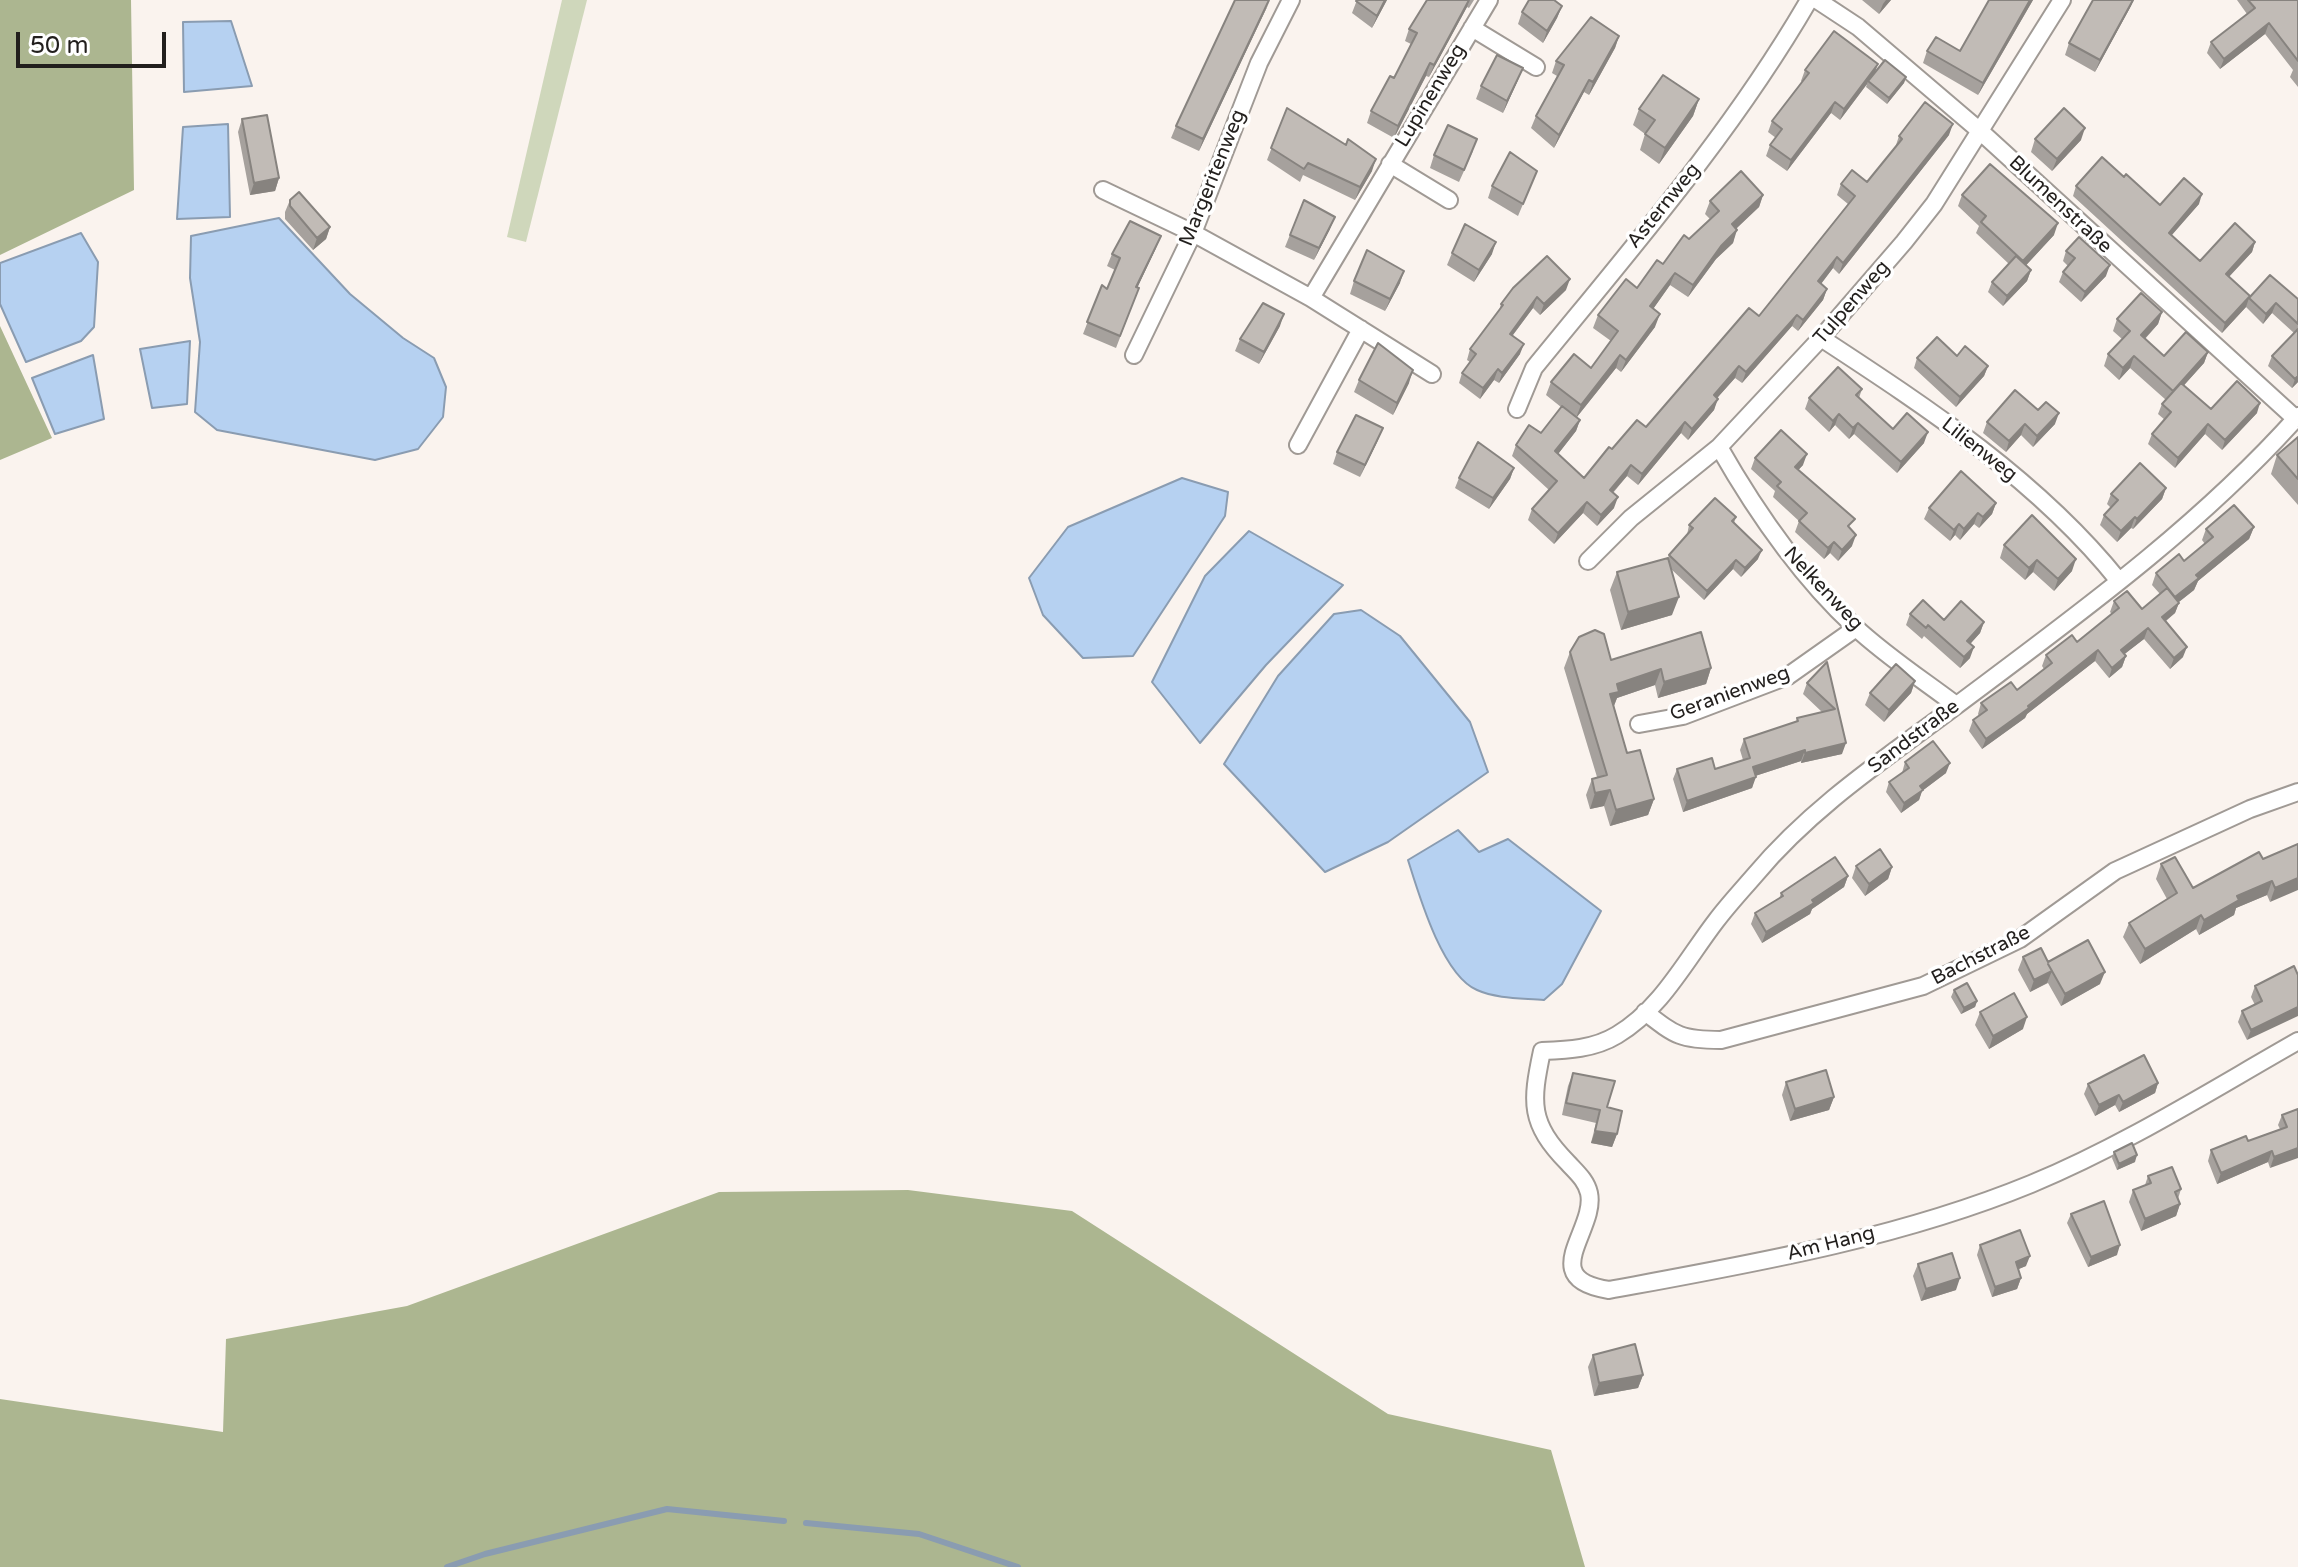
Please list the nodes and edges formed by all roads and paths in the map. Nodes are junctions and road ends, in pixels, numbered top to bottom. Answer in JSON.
{"nodes":[{"id":1,"x":1291,"y":0,"type":"edge"},
{"id":2,"x":1489,"y":0,"type":"edge"},
{"id":3,"x":1809,"y":0,"type":"edge"},
{"id":4,"x":1817,"y":0,"type":"edge"},
{"id":5,"x":2062,"y":0,"type":"edge"},
{"id":6,"x":1472,"y":28,"type":"junction"},
{"id":7,"x":1536,"y":67,"type":"dead end"},
{"id":8,"x":1980,"y":131,"type":"junction"},
{"id":9,"x":1390,"y":164,"type":"junction"},
{"id":10,"x":1103,"y":190,"type":"dead end"},
{"id":11,"x":1449,"y":200,"type":"dead end"},
{"id":12,"x":1193,"y":233,"type":"junction"},
{"id":13,"x":1311,"y":298,"type":"junction"},
{"id":14,"x":1361,"y":329,"type":"junction"},
{"id":15,"x":1821,"y":338,"type":"junction"},
{"id":16,"x":1134,"y":355,"type":"dead end"},
{"id":17,"x":1432,"y":374,"type":"dead end"},
{"id":18,"x":1517,"y":409,"type":"dead end"},
{"id":19,"x":2297,"y":418,"type":"edge"},
{"id":20,"x":1298,"y":445,"type":"dead end"},
{"id":21,"x":1719,"y":447,"type":"junction"},
{"id":22,"x":1588,"y":561,"type":"dead end"},
{"id":23,"x":2119,"y":581,"type":"junction"},
{"id":24,"x":1856,"y":628,"type":"junction"},
{"id":25,"x":1956,"y":705,"type":"junction"},
{"id":26,"x":1639,"y":724,"type":"dead end"},
{"id":27,"x":2298,"y":792,"type":"edge"},
{"id":28,"x":1645,"y":1012,"type":"junction"},
{"id":29,"x":2298,"y":1041,"type":"edge"},
{"id":30,"x":1542,"y":1051,"type":"joint"}],
"edges":[{"from":1,"to":12,"type":"street","name":"Margeritenweg"},
{"from":2,"to":6,"type":"street","name":"Lupinenweg"},
{"from":3,"to":18,"type":"street","name":"Asternweg"},
{"from":4,"to":8,"type":"street","name":"Blumenstraße"},
{"from":5,"to":8,"type":"street","name":"Tulpenweg"},
{"from":6,"to":7,"type":"street","name":"Lupinenweg"},
{"from":6,"to":9,"type":"street","name":"Lupinenweg"},
{"from":8,"to":15,"type":"street","name":"Tulpenweg"},
{"from":8,"to":19,"type":"street","name":"Blumenstraße"},
{"from":9,"to":11,"type":"street","name":"Lupinenweg"},
{"from":9,"to":13,"type":"street","name":"Lupinenweg"},
{"from":10,"to":12,"type":"street"},
{"from":12,"to":13,"type":"street"},
{"from":12,"to":16,"type":"street","name":"Margeritenweg"},
{"from":13,"to":14,"type":"street"},
{"from":14,"to":17,"type":"street"},
{"from":14,"to":20,"type":"street"},
{"from":15,"to":21,"type":"street","name":"Tulpenweg"},
{"from":15,"to":23,"type":"street","name":"Lilienweg"},
{"from":19,"to":23,"type":"street","name":"Sandstraße"},
{"from":21,"to":22,"type":"street","name":"Tulpenweg"},
{"from":21,"to":24,"type":"street","name":"Nelkenweg"},
{"from":23,"to":25,"type":"street","name":"Sandstraße"},
{"from":24,"to":25,"type":"street","name":"Nelkenweg"},
{"from":24,"to":26,"type":"street","name":"Geranienweg"},
{"from":25,"to":28,"type":"street","name":"Sandstraße"},
{"from":27,"to":28,"type":"street","name":"Bachstraße"},
{"from":28,"to":30,"type":"street","name":"Sandstraße"},
{"from":29,"to":30,"type":"street","name":"Am Hang"}]}
